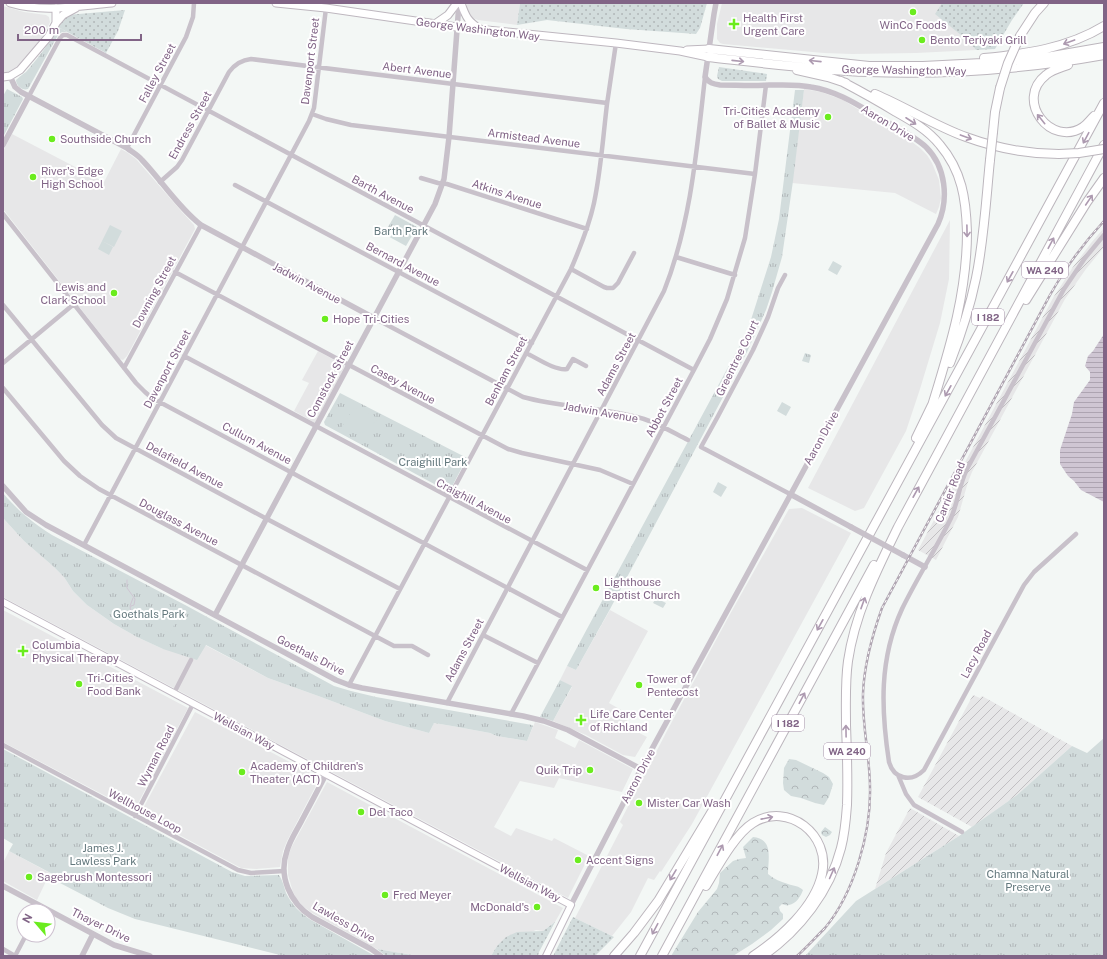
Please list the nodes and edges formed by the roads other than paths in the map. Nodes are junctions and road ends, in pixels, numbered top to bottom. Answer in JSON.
{"nodes":[{"id":1,"x":10,"y":3,"type":"edge"},
{"id":2,"x":112,"y":3,"type":"edge"},
{"id":3,"x":194,"y":3,"type":"edge"},
{"id":4,"x":276,"y":3,"type":"edge"},
{"id":5,"x":459,"y":3,"type":"edge"},
{"id":6,"x":716,"y":3,"type":"edge"},
{"id":7,"x":1044,"y":3,"type":"edge"},
{"id":8,"x":56,"y":5,"type":"edge"},
{"id":9,"x":80,"y":6,"type":"junction"},
{"id":10,"x":326,"y":8,"type":"junction"},
{"id":11,"x":436,"y":24,"type":"junction"},
{"id":12,"x":55,"y":26,"type":"junction"},
{"id":13,"x":1104,"y":26,"type":"edge"},
{"id":14,"x":457,"y":27,"type":"junction"},
{"id":15,"x":481,"y":30,"type":"junction"},
{"id":16,"x":616,"y":43,"type":"junction"},
{"id":17,"x":1104,"y":47,"type":"edge"},
{"id":18,"x":709,"y":53,"type":"junction"},
{"id":19,"x":1104,"y":55,"type":"edge"},
{"id":20,"x":767,"y":64,"type":"junction"},
{"id":21,"x":923,"y":66,"type":"junction"},
{"id":22,"x":319,"y":68,"type":"junction"},
{"id":23,"x":229,"y":72,"type":"joint"},
{"id":24,"x":7,"y":76,"type":"edge"},
{"id":25,"x":705,"y":77,"type":"junction"},
{"id":26,"x":841,"y":81,"type":"junction"},
{"id":27,"x":453,"y":84,"type":"junction"},
{"id":28,"x":766,"y":85,"type":"junction"},
{"id":29,"x":160,"y":86,"type":"junction"},
{"id":30,"x":29,"y":96,"type":"junction"},
{"id":31,"x":1104,"y":102,"type":"edge"},
{"id":32,"x":607,"y":103,"type":"junction"},
{"id":33,"x":208,"y":111,"type":"junction"},
{"id":34,"x":312,"y":114,"type":"junction"},
{"id":35,"x":449,"y":137,"type":"junction"},
{"id":36,"x":3,"y":145,"type":"edge"},
{"id":37,"x":1104,"y":145,"type":"edge"},
{"id":38,"x":127,"y":148,"type":"junction"},
{"id":39,"x":1104,"y":149,"type":"edge"},
{"id":40,"x":291,"y":155,"type":"junction"},
{"id":41,"x":602,"y":155,"type":"junction"},
{"id":42,"x":694,"y":167,"type":"junction"},
{"id":43,"x":755,"y":174,"type":"junction"},
{"id":44,"x":422,"y":178,"type":"dead end"},
{"id":45,"x":1104,"y":178,"type":"edge"},
{"id":46,"x":160,"y":182,"type":"junction"},
{"id":47,"x":442,"y":184,"type":"junction"},
{"id":48,"x":235,"y":185,"type":"dead end"},
{"id":49,"x":266,"y":201,"type":"junction"},
{"id":50,"x":3,"y":214,"type":"edge"},
{"id":51,"x":201,"y":225,"type":"junction"},
{"id":52,"x":423,"y":226,"type":"junction"},
{"id":53,"x":587,"y":229,"type":"junction"},
{"id":54,"x":1104,"y":235,"type":"edge"},
{"id":55,"x":242,"y":248,"type":"junction"},
{"id":56,"x":634,"y":253,"type":"dead end"},
{"id":57,"x":676,"y":257,"type":"junction"},
{"id":58,"x":571,"y":269,"type":"junction"},
{"id":59,"x":175,"y":272,"type":"junction"},
{"id":60,"x":398,"y":272,"type":"junction"},
{"id":61,"x":735,"y":275,"type":"junction"},
{"id":62,"x":785,"y":275,"type":"dead end"},
{"id":63,"x":217,"y":295,"type":"junction"},
{"id":64,"x":556,"y":296,"type":"junction"},
{"id":65,"x":74,"y":304,"type":"junction"},
{"id":66,"x":3,"y":305,"type":"edge"},
{"id":67,"x":374,"y":318,"type":"junction"},
{"id":68,"x":31,"y":339,"type":"junction"},
{"id":69,"x":639,"y":341,"type":"junction"},
{"id":70,"x":532,"y":343,"type":"junction"},
{"id":71,"x":526,"y":353,"type":"junction"},
{"id":72,"x":184,"y":356,"type":"junction"},
{"id":73,"x":3,"y":363,"type":"edge"},
{"id":74,"x":986,"y":364,"type":"junction"},
{"id":75,"x":348,"y":365,"type":"junction"},
{"id":76,"x":586,"y":366,"type":"dead end"},
{"id":77,"x":124,"y":368,"type":"junction"},
{"id":78,"x":694,"y":370,"type":"junction"},
{"id":79,"x":3,"y":388,"type":"edge"},
{"id":80,"x":507,"y":389,"type":"junction"},
{"id":81,"x":159,"y":402,"type":"junction"},
{"id":82,"x":931,"y":409,"type":"junction"},
{"id":83,"x":602,"y":410,"type":"junction"},
{"id":84,"x":316,"y":427,"type":"junction"},
{"id":85,"x":663,"y":427,"type":"junction"},
{"id":86,"x":482,"y":436,"type":"junction"},
{"id":87,"x":688,"y":440,"type":"dead end"},
{"id":88,"x":135,"y":449,"type":"junction"},
{"id":89,"x":572,"y":464,"type":"junction"},
{"id":90,"x":292,"y":472,"type":"junction"},
{"id":91,"x":633,"y":484,"type":"junction"},
{"id":92,"x":3,"y":486,"type":"edge"},
{"id":93,"x":790,"y":494,"type":"junction"},
{"id":94,"x":110,"y":495,"type":"junction"},
{"id":95,"x":449,"y":497,"type":"junction"},
{"id":96,"x":266,"y":519,"type":"junction"},
{"id":97,"x":898,"y":527,"type":"junction"},
{"id":98,"x":872,"y":529,"type":"junction"},
{"id":99,"x":1076,"y":534,"type":"dead end"},
{"id":100,"x":532,"y":541,"type":"junction"},
{"id":101,"x":424,"y":544,"type":"junction"},
{"id":102,"x":84,"y":545,"type":"junction"},
{"id":103,"x":242,"y":565,"type":"junction"},
{"id":104,"x":925,"y":567,"type":"junction"},
{"id":105,"x":587,"y":570,"type":"junction"},
{"id":106,"x":507,"y":588,"type":"junction"},
{"id":107,"x":400,"y":589,"type":"junction"},
{"id":108,"x":3,"y":602,"type":"edge"},
{"id":109,"x":215,"y":615,"type":"junction"},
{"id":110,"x":562,"y":616,"type":"junction"},
{"id":111,"x":482,"y":635,"type":"junction"},
{"id":112,"x":375,"y":636,"type":"junction"},
{"id":113,"x":428,"y":655,"type":"dead end"},
{"id":114,"x":191,"y":660,"type":"dead end"},
{"id":115,"x":538,"y":663,"type":"junction"},
{"id":116,"x":349,"y":685,"type":"junction"},
{"id":117,"x":174,"y":693,"type":"junction"},
{"id":118,"x":447,"y":703,"type":"junction"},
{"id":119,"x":193,"y":704,"type":"junction"},
{"id":120,"x":511,"y":714,"type":"junction"},
{"id":121,"x":759,"y":734,"type":"junction"},
{"id":122,"x":3,"y":745,"type":"edge"},
{"id":123,"x":641,"y":769,"type":"junction"},
{"id":124,"x":326,"y":774,"type":"junction"},
{"id":125,"x":898,"y":775,"type":"junction"},
{"id":126,"x":135,"y":816,"type":"junction"},
{"id":127,"x":962,"y":832,"type":"dead end"},
{"id":128,"x":284,"y":871,"type":"junction"},
{"id":129,"x":3,"y":886,"type":"edge"},
{"id":130,"x":31,"y":903,"type":"edge"},
{"id":131,"x":571,"y":905,"type":"junction"},
{"id":132,"x":56,"y":916,"type":"edge"},
{"id":133,"x":681,"y":921,"type":"junction"},
{"id":134,"x":93,"y":934,"type":"junction"},
{"id":135,"x":22,"y":943,"type":"edge"},
{"id":136,"x":3,"y":950,"type":"edge"},
{"id":137,"x":136,"y":954,"type":"edge"},
{"id":138,"x":15,"y":956,"type":"edge"},
{"id":139,"x":82,"y":956,"type":"edge"},
{"id":140,"x":150,"y":956,"type":"edge"},
{"id":141,"x":381,"y":956,"type":"edge"},
{"id":142,"x":546,"y":956,"type":"edge"},
{"id":143,"x":614,"y":956,"type":"edge"},
{"id":144,"x":640,"y":956,"type":"edge"},
{"id":145,"x":662,"y":956,"type":"edge"},
{"id":146,"x":753,"y":956,"type":"edge"},
{"id":147,"x":763,"y":956,"type":"edge"}],
"edges":[{"from":1,"to":8,"type":"main road"},
{"from":2,"to":9,"type":"main road"},
{"from":3,"to":29,"type":"street","name":"Falley Street"},
{"from":4,"to":10,"type":"main road","name":"George Washington Way"},
{"from":5,"to":11,"type":"main road"},
{"from":5,"to":14,"type":"street","name":"Comstock Street"},
{"from":5,"to":15,"type":"main road"},
{"from":6,"to":18,"type":"street"},
{"from":7,"to":82,"type":"highway","bridge":true},
{"from":8,"to":9,"type":"main road"},
{"from":8,"to":12,"type":"main road"},
{"from":9,"to":12,"type":"main road","name":"Jadwin Avenue"},
{"from":10,"to":11,"type":"main road","name":"George Washington Way"},
{"from":10,"to":22,"type":"street","name":"Davenport Street"},
{"from":11,"to":14,"type":"main road","name":"George Washington Way"},
{"from":12,"to":24,"type":"main road","name":"Jadwin Avenue"},
{"from":13,"to":21,"type":"highway","one_way":true},
{"from":14,"to":15,"type":"main road","name":"George Washington Way"},
{"from":14,"to":27,"type":"street","name":"Comstock Street"},
{"from":15,"to":16,"type":"main road","name":"George Washington Way"},
{"from":16,"to":18,"type":"main road","name":"George Washington Way"},
{"from":16,"to":32,"type":"street","name":"Benham Street"},
{"from":17,"to":21,"type":"highway","name":"George Washington Way"},
{"from":18,"to":20,"type":"highway","name":"George Washington Way","one_way":true},
{"from":21,"to":18,"type":"highway","name":"George Washington Way","one_way":true},
{"from":18,"to":25,"type":"street"},
{"from":19,"to":20,"type":"highway","name":"George Washington Way"},
{"from":31,"to":19,"type":"highway","one_way":true},
{"from":20,"to":26,"type":"highway"},
{"from":22,"to":23,"type":"street","name":"Abert Avenue"},
{"from":22,"to":27,"type":"street","name":"Abert Avenue"},
{"from":22,"to":34,"type":"street","name":"Davenport Street"},
{"from":23,"to":33,"type":"street","name":"Endress Street"},
{"from":24,"to":30,"type":"street","name":"Jadwin Avenue"},
{"from":25,"to":28,"type":"street","name":"Aaron Drive"},
{"from":25,"to":42,"type":"street","name":"Adams Street"},
{"from":26,"to":39,"type":"highway","one_way":true,"bridge":true},
{"from":26,"to":82,"type":"highway","one_way":true},
{"from":27,"to":32,"type":"street","name":"Abert Avenue"},
{"from":27,"to":35,"type":"street","name":"Comstock Street"},
{"from":28,"to":43,"type":"street","name":"Abbot Street"},
{"from":28,"to":93,"type":"street","name":"Aaron Drive"},
{"from":29,"to":30,"type":"street","name":"Barth Avenue"},
{"from":29,"to":33,"type":"street","name":"Barth Avenue"},
{"from":29,"to":38,"type":"street","name":"Falley Street"},
{"from":30,"to":36,"type":"street"},
{"from":30,"to":38,"type":"street","name":"Jadwin Avenue"},
{"from":31,"to":98,"type":"highway","number":"I 182","one_way":true},
{"from":32,"to":41,"type":"street","name":"Benham Street"},
{"from":33,"to":40,"type":"street","name":"Barth Avenue"},
{"from":33,"to":46,"type":"street","name":"Endress Street"},
{"from":34,"to":35,"type":"street","name":"Armistead Avenue"},
{"from":34,"to":40,"type":"street","name":"Davenport Street"},
{"from":35,"to":41,"type":"street","name":"Armistead Avenue"},
{"from":35,"to":47,"type":"street","name":"Comstock Street"},
{"from":74,"to":37,"type":"highway","number":"I 182","one_way":true},
{"from":38,"to":46,"type":"street","name":"Jadwin Avenue"},
{"from":40,"to":49,"type":"street","name":"Davenport Street"},
{"from":40,"to":52,"type":"street","name":"Barth Avenue"},
{"from":41,"to":42,"type":"street","name":"Armistead Avenue"},
{"from":41,"to":53,"type":"street","name":"Benham Street"},
{"from":42,"to":43,"type":"street","name":"Armistead Avenue"},
{"from":42,"to":57,"type":"street","name":"Adams Street"},
{"from":43,"to":61,"type":"street","name":"Abbot Street"},
{"from":44,"to":47,"type":"street","name":"Atkins Avenue"},
{"from":74,"to":45,"type":"highway","number":"WA 240","one_way":true},
{"from":46,"to":51,"type":"street","name":"Jadwin Avenue"},
{"from":47,"to":52,"type":"street","name":"Comstock Street"},
{"from":47,"to":53,"type":"street","name":"Atkins Avenue"},
{"from":48,"to":49,"type":"street"},
{"from":49,"to":55,"type":"street","name":"Davenport Street"},
{"from":49,"to":60,"type":"street","name":"Bernard Avenue"},
{"from":50,"to":65,"type":"street","name":"Cullum Avenue"},
{"from":51,"to":55,"type":"street","name":"Jadwin Avenue"},
{"from":51,"to":59,"type":"street","name":"Downing Street"},
{"from":52,"to":60,"type":"street","name":"Comstock Street"},
{"from":52,"to":64,"type":"street","name":"Barth Avenue"},
{"from":53,"to":58,"type":"street","name":"Benham Street"},
{"from":54,"to":104,"type":"street","name":"Carrier Road"},
{"from":55,"to":63,"type":"street","name":"Davenport Street"},
{"from":55,"to":67,"type":"street","name":"Jadwin Avenue"},
{"from":56,"to":58,"type":"street"},
{"from":57,"to":61,"type":"street"},
{"from":57,"to":69,"type":"street","name":"Adams Street"},
{"from":58,"to":64,"type":"street","name":"Benham Street"},
{"from":59,"to":63,"type":"street","name":"Casey Avenue"},
{"from":59,"to":77,"type":"street","name":"Downing Street"},
{"from":60,"to":67,"type":"street","name":"Comstock Street"},
{"from":60,"to":70,"type":"street","name":"Bernard Avenue"},
{"from":61,"to":78,"type":"street","name":"Abbot Street"},
{"from":62,"to":93,"type":"street","name":"Greentree Court"},
{"from":63,"to":72,"type":"street","name":"Davenport Street"},
{"from":63,"to":75,"type":"street","name":"Casey Avenue"},
{"from":64,"to":69,"type":"street","name":"Barth Avenue"},
{"from":64,"to":70,"type":"street","name":"Benham Street"},
{"from":65,"to":68,"type":"street"},
{"from":65,"to":77,"type":"street","name":"Cullum Avenue"},
{"from":66,"to":68,"type":"street","name":"Delafield Avenue"},
{"from":67,"to":75,"type":"street","name":"Comstock Street"},
{"from":67,"to":80,"type":"street","name":"Jadwin Avenue"},
{"from":68,"to":73,"type":"street"},
{"from":68,"to":88,"type":"street","name":"Delafield Avenue"},
{"from":69,"to":78,"type":"street","name":"Barth Avenue"},
{"from":69,"to":83,"type":"street","name":"Adams Street"},
{"from":70,"to":71,"type":"street","name":"Benham Street"},
{"from":71,"to":76,"type":"street"},
{"from":71,"to":80,"type":"street","name":"Benham Street"},
{"from":72,"to":81,"type":"street","name":"Davenport Street"},
{"from":72,"to":84,"type":"street","name":"Craighill Avenue"},
{"from":97,"to":74,"type":"highway","number":"I 182","one_way":true},
{"from":75,"to":84,"type":"street","name":"Comstock Street"},
{"from":75,"to":86,"type":"street","name":"Casey Avenue"},
{"from":77,"to":81,"type":"street","name":"Cullum Avenue"},
{"from":78,"to":85,"type":"street","name":"Abbot Street"},
{"from":79,"to":94,"type":"street","name":"Douglass Avenue"},
{"from":80,"to":83,"type":"street","name":"Jadwin Avenue"},
{"from":80,"to":86,"type":"street","name":"Benham Street"},
{"from":81,"to":88,"type":"street","name":"Davenport Street"},
{"from":81,"to":90,"type":"street","name":"Cullum Avenue"},
{"from":82,"to":98,"type":"highway"},
{"from":83,"to":85,"type":"street","name":"Jadwin Avenue"},
{"from":83,"to":89,"type":"street","name":"Adams Street"},
{"from":84,"to":90,"type":"street","name":"Comstock Street"},
{"from":84,"to":95,"type":"street","name":"Craighill Avenue"},
{"from":85,"to":87,"type":"street","name":"Jadwin Avenue"},
{"from":85,"to":91,"type":"street","name":"Abbot Street"},
{"from":86,"to":89,"type":"street","name":"Casey Avenue"},
{"from":86,"to":95,"type":"street","name":"Benham Street"},
{"from":88,"to":94,"type":"street","name":"Davenport Street"},
{"from":88,"to":96,"type":"street","name":"Delafield Avenue"},
{"from":89,"to":91,"type":"street","name":"Casey Avenue"},
{"from":89,"to":100,"type":"street","name":"Adams Street"},
{"from":90,"to":96,"type":"street","name":"Comstock Street"},
{"from":90,"to":101,"type":"street","name":"Cullum Avenue"},
{"from":91,"to":105,"type":"street","name":"Abbot Street"},
{"from":92,"to":102,"type":"street","name":"Goethals Drive"},
{"from":93,"to":104,"type":"street","bridge":true},
{"from":93,"to":123,"type":"street","name":"Aaron Drive"},
{"from":94,"to":102,"type":"street","name":"Davenport Street"},
{"from":94,"to":103,"type":"street","name":"Douglass Avenue"},
{"from":95,"to":100,"type":"street","name":"Craighill Avenue"},
{"from":95,"to":101,"type":"street","name":"Benham Street"},
{"from":96,"to":103,"type":"street","name":"Comstock Street"},
{"from":96,"to":107,"type":"street","name":"Delafield Avenue"},
{"from":133,"to":97,"type":"highway","number":"I 182","one_way":true},
{"from":147,"to":97,"type":"highway","number":"WA 240","one_way":true},
{"from":98,"to":121,"type":"highway","number":"I 182","one_way":true},
{"from":99,"to":125,"type":"street","name":"Lacy Road"},
{"from":100,"to":105,"type":"street","name":"Craighill Avenue"},
{"from":100,"to":106,"type":"street","name":"Adams Street"},
{"from":101,"to":106,"type":"street","name":"Cullum Avenue"},
{"from":101,"to":107,"type":"street","name":"Benham Street"},
{"from":102,"to":109,"type":"street","name":"Goethals Drive"},
{"from":103,"to":109,"type":"street","name":"Comstock Street"},
{"from":103,"to":112,"type":"street","name":"Douglass Avenue"},
{"from":104,"to":125,"type":"street","name":"Carrier Road"},
{"from":105,"to":110,"type":"street","name":"Abbot Street"},
{"from":106,"to":110,"type":"street","name":"Cullum Avenue"},
{"from":106,"to":111,"type":"street","name":"Adams Street"},
{"from":107,"to":112,"type":"street","name":"Benham Street"},
{"from":108,"to":117,"type":"main road","name":"Wellsian Way"},
{"from":109,"to":116,"type":"street","name":"Goethals Drive"},
{"from":110,"to":115,"type":"street","name":"Abbot Street"},
{"from":111,"to":115,"type":"street"},
{"from":111,"to":118,"type":"street","name":"Adams Street"},
{"from":112,"to":113,"type":"street","name":"Douglass Avenue"},
{"from":112,"to":116,"type":"street","name":"Benham Street"},
{"from":114,"to":117,"type":"street"},
{"from":115,"to":120,"type":"street","name":"Abbot Street"},
{"from":116,"to":118,"type":"street","name":"Goethals Drive"},
{"from":117,"to":119,"type":"main road","name":"Wellsian Way"},
{"from":118,"to":120,"type":"street","name":"Goethals Drive"},
{"from":119,"to":124,"type":"main road","name":"Wellsian Way"},
{"from":119,"to":126,"type":"street","name":"Wyman Road"},
{"from":120,"to":123,"type":"street","name":"Goethals Drive"},
{"from":121,"to":143,"type":"highway","one_way":true},
{"from":121,"to":144,"type":"highway","number":"I 182","one_way":true},
{"from":122,"to":126,"type":"street","name":"Wellhouse Loop"},
{"from":123,"to":131,"type":"street","name":"Aaron Drive"},
{"from":124,"to":128,"type":"street","name":"Lawless Drive"},
{"from":124,"to":131,"type":"main road","name":"Wellsian Way"},
{"from":125,"to":127,"type":"street"},
{"from":126,"to":128,"type":"street","name":"Wellhouse Loop"},
{"from":128,"to":141,"type":"street","name":"Lawless Drive"},
{"from":129,"to":130,"type":"street","name":"Thayer Drive"},
{"from":131,"to":142,"type":"main road","name":"Aaron Drive"},
{"from":132,"to":134,"type":"street","name":"Thayer Drive"},
{"from":133,"to":145,"type":"highway","number":"I 182"},
{"from":133,"to":146,"type":"highway","one_way":true},
{"from":134,"to":137,"type":"street","name":"Thayer Drive"},
{"from":134,"to":139,"type":"street"},
{"from":135,"to":138,"type":"street"},
{"from":136,"to":138,"type":"street"},
{"from":137,"to":140,"type":"street","name":"Thayer Drive"}]}
